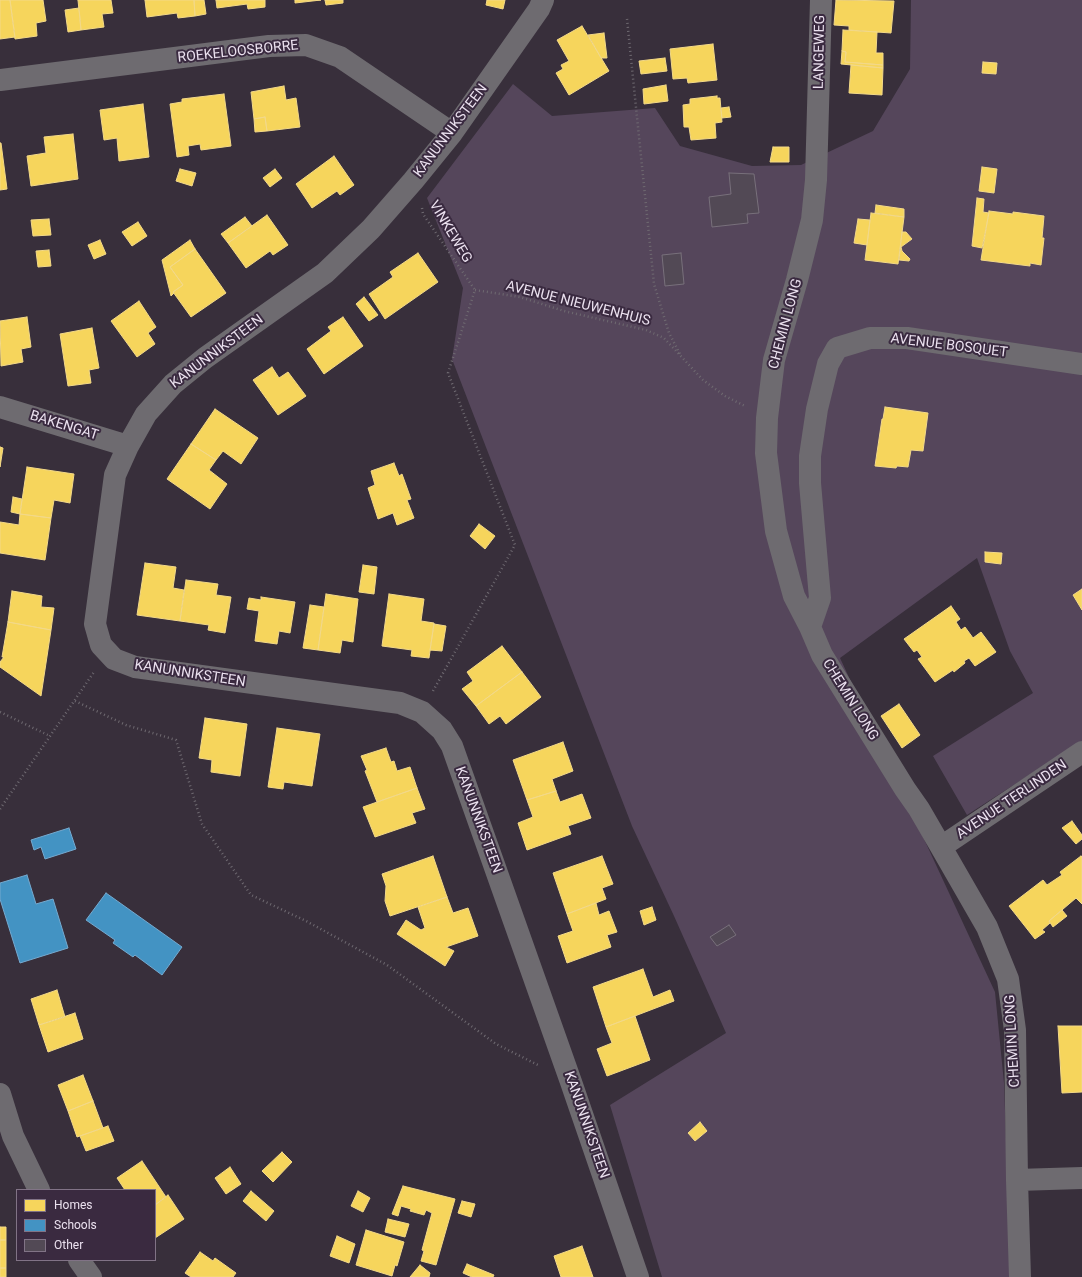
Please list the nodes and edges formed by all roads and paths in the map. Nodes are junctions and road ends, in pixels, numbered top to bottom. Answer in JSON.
{"nodes":[{"id":1,"x":544,"y":0,"type":"edge"},
{"id":2,"x":821,"y":0,"type":"edge"},
{"id":3,"x":627,"y":19,"type":"dead end"},
{"id":4,"x":0,"y":80,"type":"edge"},
{"id":5,"x":819,"y":104,"type":"joint"},
{"id":6,"x":452,"y":133,"type":"junction"},
{"id":7,"x":413,"y":182,"type":"junction"},
{"id":8,"x":475,"y":290,"type":"junction"},
{"id":9,"x":680,"y":354,"type":"junction"},
{"id":10,"x":1082,"y":364,"type":"edge"},
{"id":11,"x":0,"y":407,"type":"edge"},
{"id":12,"x":767,"y":418,"type":"junction"},
{"id":13,"x":128,"y":446,"type":"junction"},
{"id":14,"x":810,"y":627,"type":"junction"},
{"id":15,"x":108,"y":652,"type":"junction"},
{"id":16,"x":74,"y":701,"type":"junction"},
{"id":17,"x":0,"y":712,"type":"edge"},
{"id":18,"x":422,"y":712,"type":"junction"},
{"id":19,"x":50,"y":736,"type":"junction"},
{"id":20,"x":1082,"y":752,"type":"edge"},
{"id":21,"x":0,"y":809,"type":"edge"},
{"id":22,"x":941,"y":847,"type":"junction"},
{"id":23,"x":571,"y":1082,"type":"junction"},
{"id":24,"x":0,"y":1094,"type":"edge"},
{"id":25,"x":1082,"y":1178,"type":"edge"},
{"id":26,"x":1017,"y":1180,"type":"junction"},
{"id":27,"x":39,"y":1189,"type":"edge"},
{"id":28,"x":80,"y":1261,"type":"edge"},
{"id":29,"x":91,"y":1277,"type":"edge"},
{"id":30,"x":638,"y":1277,"type":"edge"},
{"id":31,"x":1020,"y":1277,"type":"edge"}],
"edges":[{"from":1,"to":6,"type":"street","name":"KANUNNIKSTEEN"},
{"from":2,"to":5,"type":"street","name":"LANGEWEG"},
{"from":3,"to":9,"type":"path"},
{"from":4,"to":6,"type":"street","name":"ROEKELOOSBORRE"},
{"from":5,"to":12,"type":"street","name":"CHEMIN LONG"},
{"from":6,"to":7,"type":"street","name":"KANUNNIKSTEEN"},
{"from":7,"to":8,"type":"path","name":"VINKEWEG"},
{"from":7,"to":13,"type":"street","name":"KANUNNIKSTEEN"},
{"from":8,"to":9,"type":"path","name":"AVENUE NIEUWENHUIS"},
{"from":8,"to":18,"type":"path"},
{"from":9,"to":12,"type":"path","name":"AVENUE NIEUWENHUIS"},
{"from":10,"to":14,"type":"street","name":"AVENUE BOSQUET"},
{"from":11,"to":13,"type":"street","name":"BAKENGAT"},
{"from":12,"to":14,"type":"street","name":"CHEMIN LONG"},
{"from":13,"to":15,"type":"street","name":"KANUNNIKSTEEN"},
{"from":14,"to":22,"type":"street","name":"CHEMIN LONG"},
{"from":15,"to":16,"type":"path"},
{"from":15,"to":18,"type":"street","name":"KANUNNIKSTEEN"},
{"from":16,"to":19,"type":"path"},
{"from":16,"to":23,"type":"path"},
{"from":17,"to":19,"type":"path"},
{"from":18,"to":23,"type":"street","name":"KANUNNIKSTEEN"},
{"from":19,"to":21,"type":"path"},
{"from":20,"to":22,"type":"street","name":"AVENUE TERLINDEN"},
{"from":22,"to":26,"type":"street","name":"CHEMIN LONG"},
{"from":23,"to":30,"type":"street","name":"KANUNNIKSTEEN"},
{"from":24,"to":27,"type":"street"},
{"from":25,"to":26,"type":"street"},
{"from":26,"to":31,"type":"street","name":"CHEMIN LONG"},
{"from":28,"to":29,"type":"street"}]}
